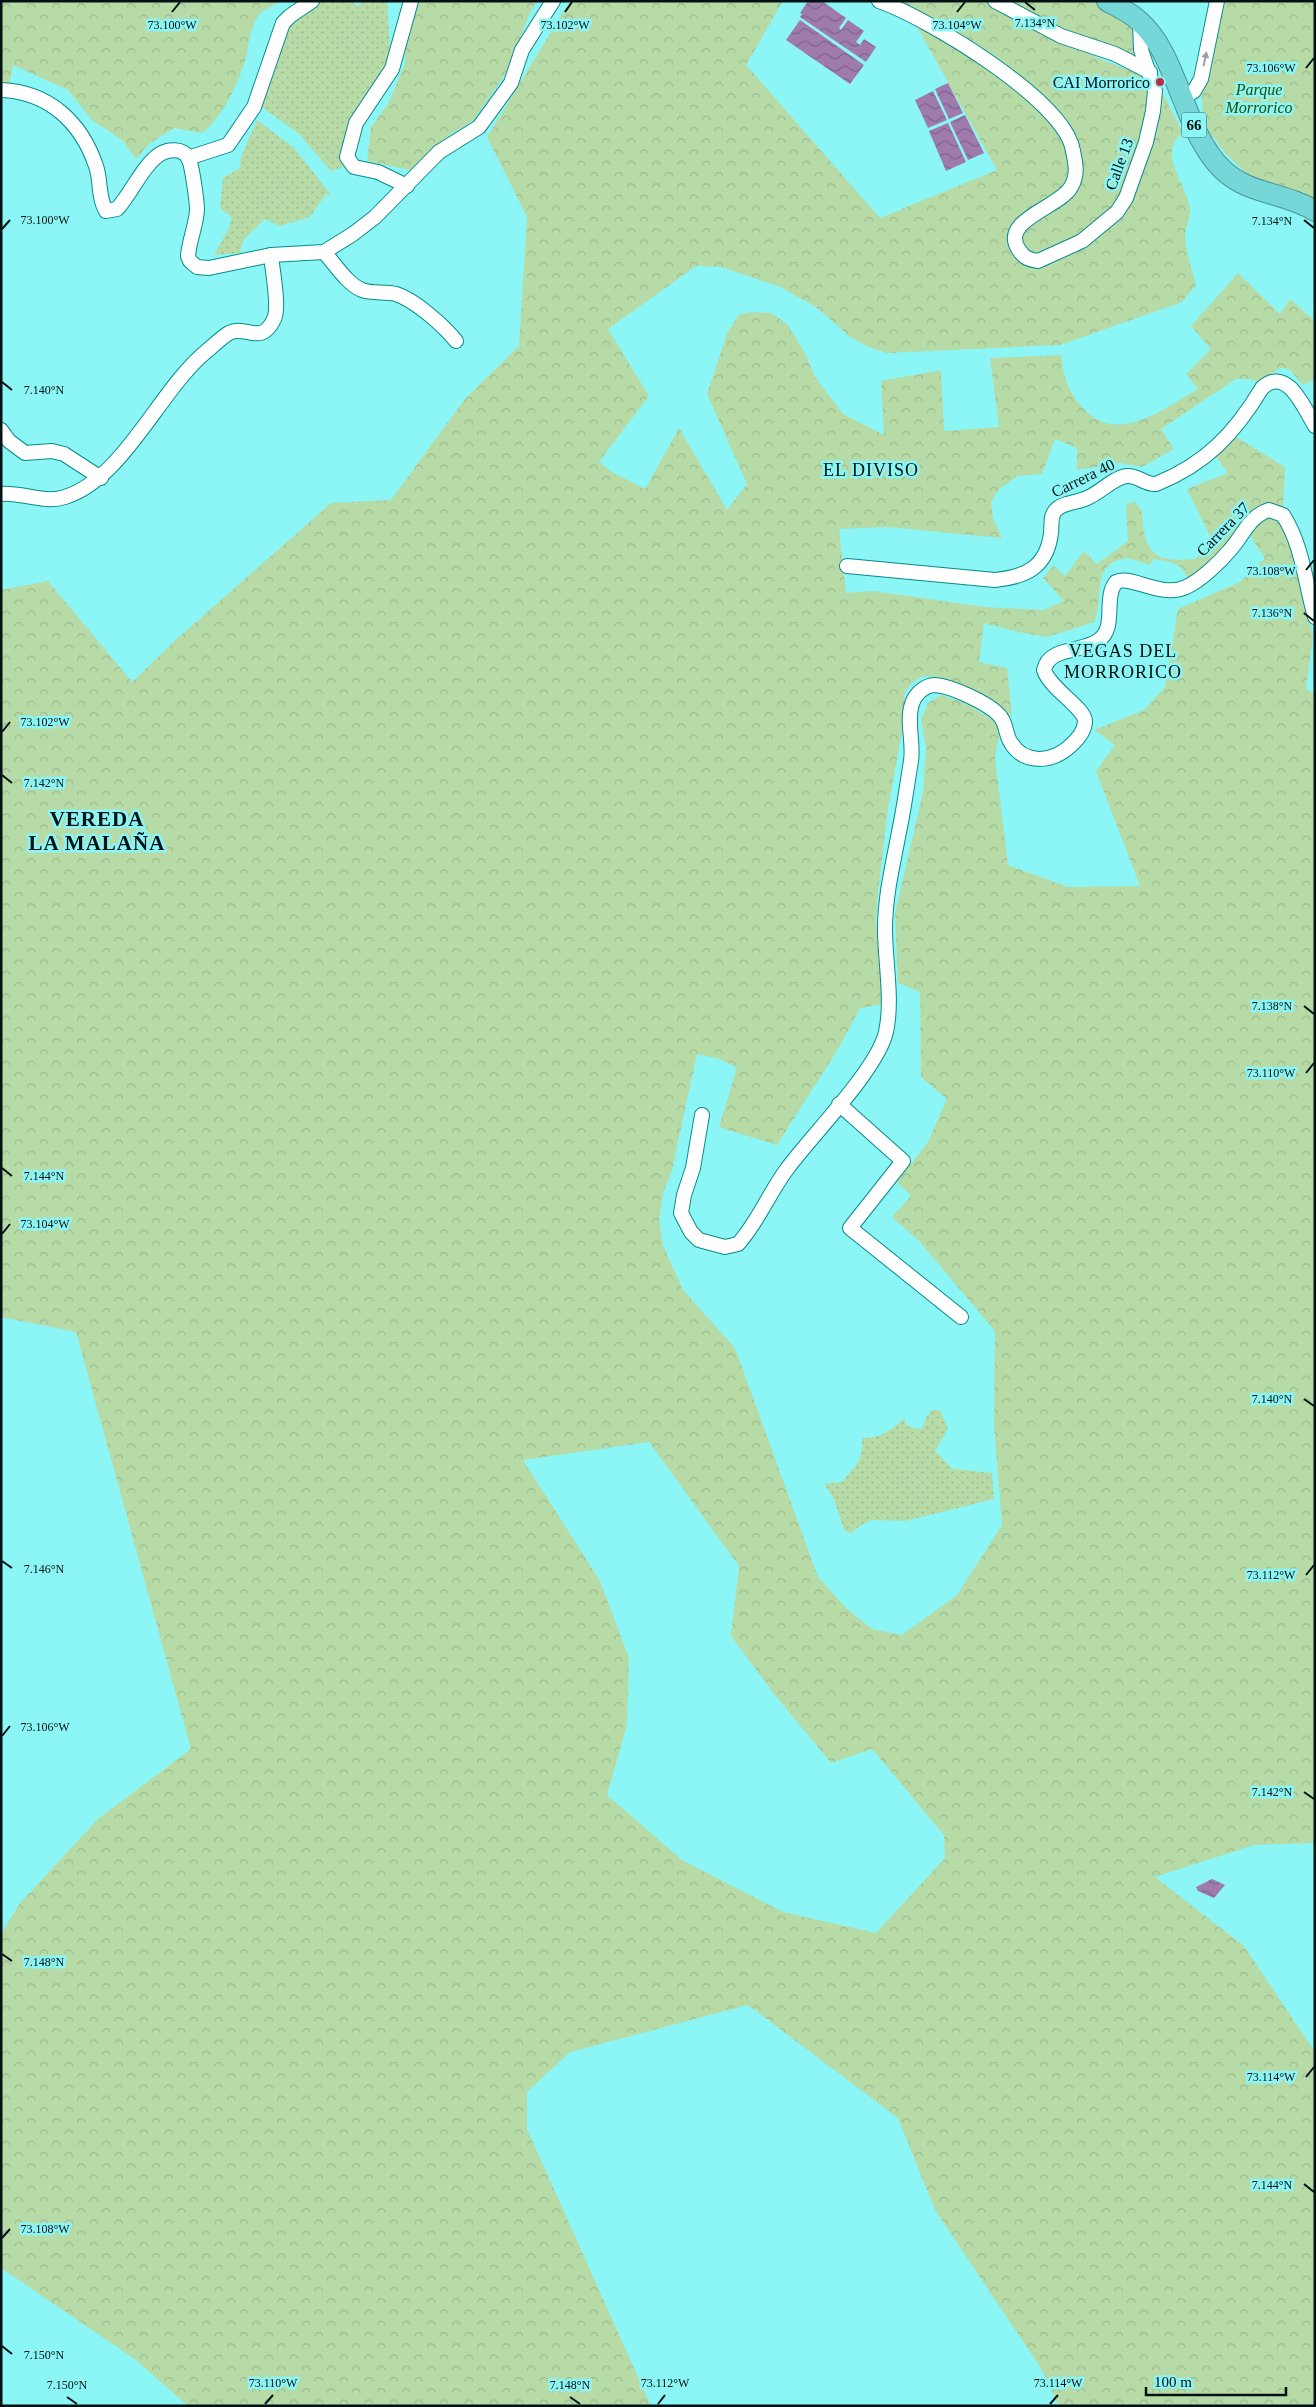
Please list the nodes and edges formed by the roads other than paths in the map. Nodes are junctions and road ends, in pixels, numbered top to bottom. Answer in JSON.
{"nodes":[{"id":1,"x":312,"y":1,"type":"edge"},
{"id":2,"x":411,"y":1,"type":"edge"},
{"id":3,"x":552,"y":1,"type":"edge"},
{"id":4,"x":879,"y":1,"type":"edge"},
{"id":5,"x":995,"y":1,"type":"edge"},
{"id":6,"x":1107,"y":1,"type":"edge"},
{"id":7,"x":1217,"y":1,"type":"edge"},
{"id":8,"x":1140,"y":21,"type":"junction"},
{"id":9,"x":1150,"y":72,"type":"junction"},
{"id":10,"x":1,"y":90,"type":"edge"},
{"id":11,"x":1182,"y":98,"type":"junction"},
{"id":12,"x":188,"y":158,"type":"junction"},
{"id":13,"x":407,"y":186,"type":"junction"},
{"id":14,"x":1315,"y":210,"type":"edge"},
{"id":15,"x":324,"y":252,"type":"junction"},
{"id":16,"x":271,"y":255,"type":"junction"},
{"id":17,"x":456,"y":341,"type":"dead end"},
{"id":18,"x":1315,"y":426,"type":"edge"},
{"id":19,"x":1,"y":430,"type":"edge"},
{"id":20,"x":101,"y":478,"type":"junction"},
{"id":21,"x":5,"y":496,"type":"edge"},
{"id":22,"x":847,"y":566,"type":"dead end"},
{"id":23,"x":1315,"y":617,"type":"edge"},
{"id":24,"x":839,"y":1104,"type":"junction"},
{"id":25,"x":702,"y":1115,"type":"dead end"},
{"id":26,"x":961,"y":1317,"type":"dead end"}],
"edges":[{"from":1,"to":12,"type":"street"},
{"from":2,"to":13,"type":"street"},
{"from":3,"to":13,"type":"street"},
{"from":4,"to":9,"type":"street","name":"Calle 13"},
{"from":5,"to":9,"type":"street"},
{"from":6,"to":8,"type":"highway","number":"66"},
{"from":11,"to":7,"type":"street","one_way":true},
{"from":8,"to":9,"type":"street","name":"Calle 13"},
{"from":8,"to":11,"type":"highway","number":"66"},
{"from":10,"to":12,"type":"street"},
{"from":11,"to":14,"type":"highway","number":"66"},
{"from":12,"to":16,"type":"street"},
{"from":13,"to":15,"type":"street"},
{"from":15,"to":16,"type":"street"},
{"from":15,"to":17,"type":"street"},
{"from":16,"to":20,"type":"street"},
{"from":18,"to":22,"type":"street","name":"Carrera 40"},
{"from":19,"to":20,"type":"street"},
{"from":20,"to":21,"type":"street"},
{"from":23,"to":24,"type":"street","name":"Carrera 37"},
{"from":24,"to":25,"type":"street"},
{"from":24,"to":26,"type":"street"}]}
